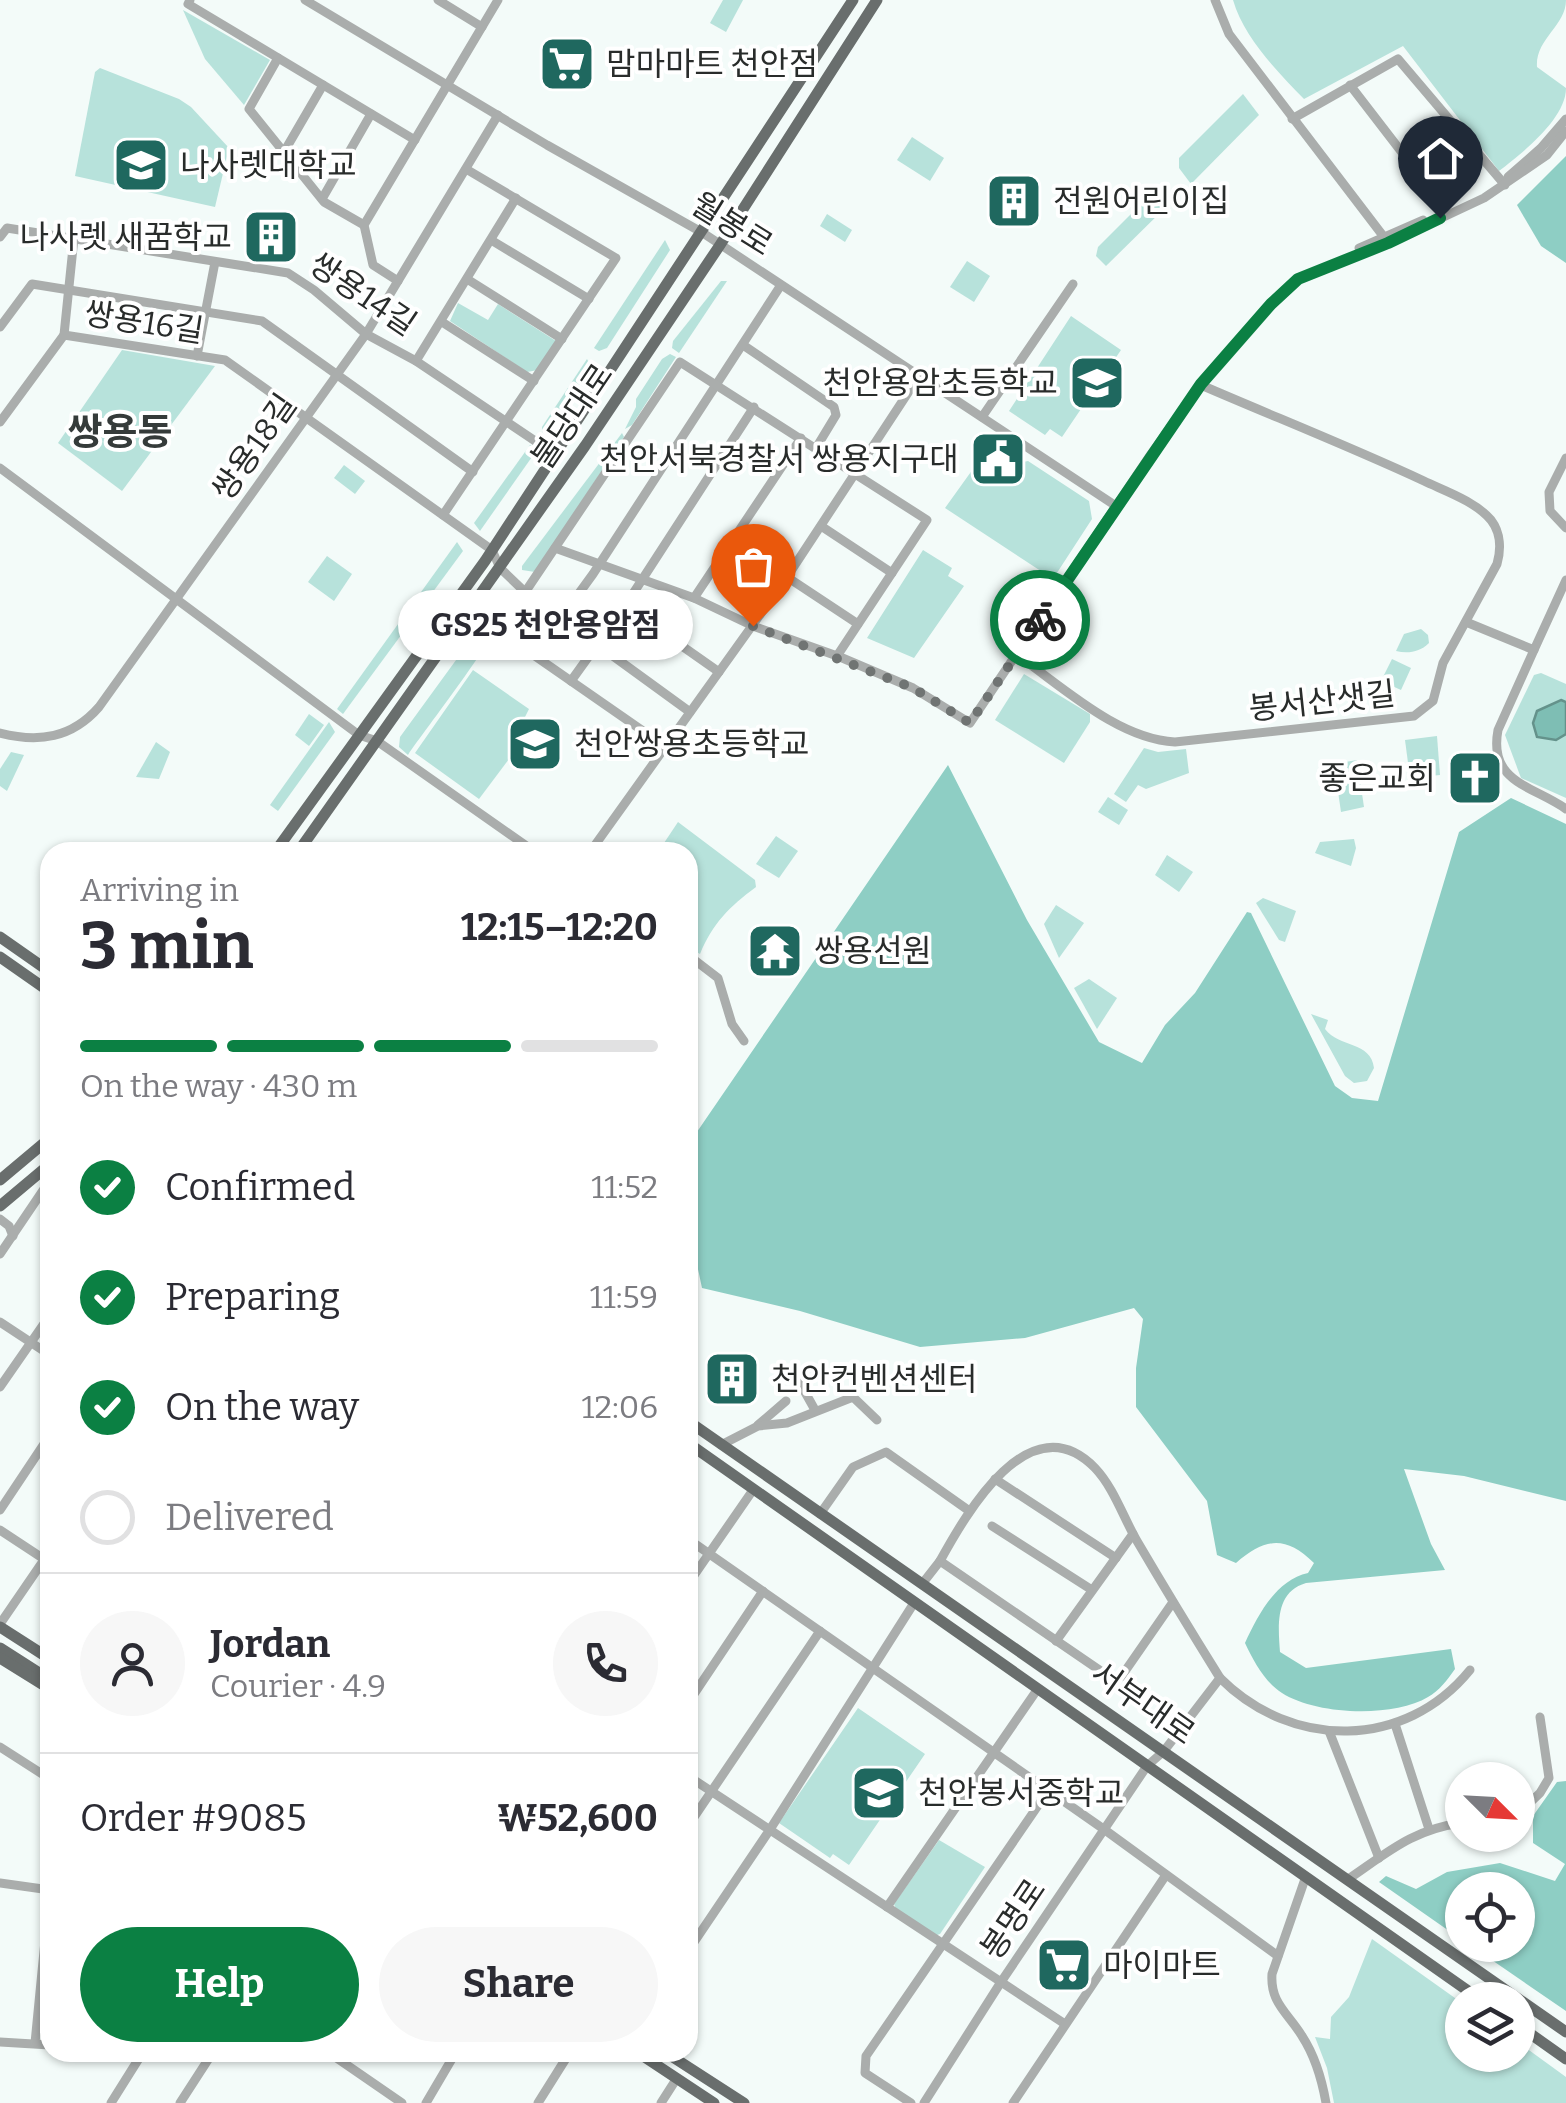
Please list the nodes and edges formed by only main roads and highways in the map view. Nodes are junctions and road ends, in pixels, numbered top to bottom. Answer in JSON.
{"nodes":[{"id":1,"x":853,"y":0,"type":"edge"},
{"id":2,"x":877,"y":0,"type":"edge"},
{"id":3,"x":496,"y":560,"type":"junction"},
{"id":4,"x":283,"y":842,"type":"edge"},
{"id":5,"x":305,"y":842,"type":"edge"},
{"id":6,"x":0,"y":937,"type":"edge"},
{"id":7,"x":0,"y":958,"type":"edge"},
{"id":8,"x":40,"y":965,"type":"edge"},
{"id":9,"x":40,"y":985,"type":"edge"},
{"id":10,"x":40,"y":1146,"type":"edge"},
{"id":11,"x":40,"y":1172,"type":"edge"},
{"id":12,"x":0,"y":1180,"type":"edge"},
{"id":13,"x":0,"y":1206,"type":"edge"},
{"id":14,"x":698,"y":1429,"type":"edge"},
{"id":15,"x":698,"y":1451,"type":"edge"},
{"id":16,"x":0,"y":1626,"type":"edge"},
{"id":17,"x":0,"y":1636,"type":"edge"},
{"id":18,"x":0,"y":1648,"type":"edge"},
{"id":19,"x":40,"y":1652,"type":"edge"},
{"id":20,"x":40,"y":1661,"type":"edge"},
{"id":21,"x":2,"y":1662,"type":"edge"},
{"id":22,"x":40,"y":1674,"type":"edge"},
{"id":23,"x":40,"y":1684,"type":"edge"},
{"id":24,"x":1455,"y":1982,"type":"edge"},
{"id":25,"x":1566,"y":2032,"type":"edge"},
{"id":26,"x":1535,"y":2037,"type":"edge"},
{"id":27,"x":1566,"y":2059,"type":"edge"},
{"id":28,"x":652,"y":2062,"type":"edge"},
{"id":29,"x":680,"y":2062,"type":"edge"},
{"id":30,"x":714,"y":2103,"type":"edge"},
{"id":31,"x":744,"y":2103,"type":"edge"}],
"edges":[{"from":1,"to":3,"type":"main road","name":"불당대로"},
{"from":2,"to":3,"type":"main road","name":"불당대로"},
{"from":3,"to":4,"type":"main road","name":"불당대로"},
{"from":3,"to":5,"type":"main road","name":"불당대로"},
{"from":6,"to":8,"type":"main road"},
{"from":7,"to":9,"type":"main road"},
{"from":10,"to":12,"type":"main road"},
{"from":11,"to":13,"type":"main road"},
{"from":14,"to":25,"type":"main road","name":"서부대로"},
{"from":15,"to":24,"type":"main road","name":"서부대로"},
{"from":16,"to":19,"type":"main road"},
{"from":17,"to":20,"type":"main road"},
{"from":18,"to":22,"type":"main road"},
{"from":21,"to":23,"type":"main road"},
{"from":26,"to":27,"type":"main road"},
{"from":28,"to":30,"type":"main road"},
{"from":29,"to":31,"type":"main road"}]}
